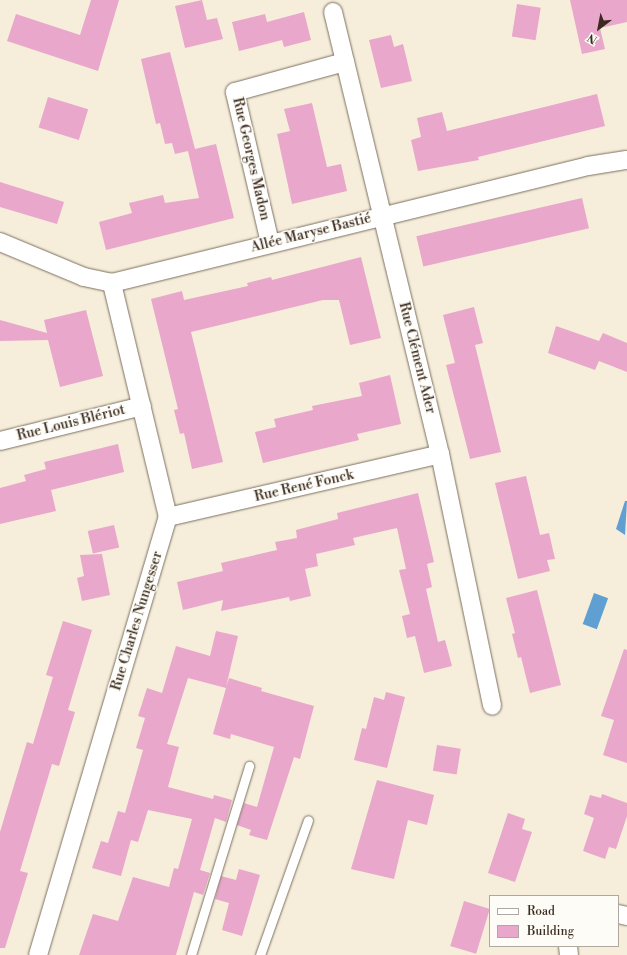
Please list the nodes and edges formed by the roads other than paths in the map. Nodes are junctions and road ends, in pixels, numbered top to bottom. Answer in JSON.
{"nodes":[{"id":1,"x":333,"y":12,"type":"dead end"},
{"id":2,"x":345,"y":62,"type":"junction"},
{"id":3,"x":627,"y":160,"type":"edge"},
{"id":4,"x":382,"y":216,"type":"junction"},
{"id":5,"x":0,"y":242,"type":"edge"},
{"id":6,"x":270,"y":243,"type":"junction"},
{"id":7,"x":112,"y":283,"type":"junction"},
{"id":8,"x":142,"y":406,"type":"junction"},
{"id":9,"x":0,"y":441,"type":"edge"},
{"id":10,"x":440,"y":454,"type":"junction"},
{"id":11,"x":168,"y":517,"type":"junction"},
{"id":12,"x":492,"y":706,"type":"dead end"},
{"id":13,"x":249,"y":766,"type":"dead end"},
{"id":14,"x":308,"y":820,"type":"dead end"},
{"id":15,"x":38,"y":955,"type":"edge"},
{"id":16,"x":191,"y":955,"type":"edge"},
{"id":17,"x":260,"y":955,"type":"edge"}],
"edges":[{"from":1,"to":2,"type":"street","name":"Rue Clément Ader"},
{"from":2,"to":4,"type":"street","name":"Rue Clément Ader"},
{"from":2,"to":6,"type":"street","name":"Rue Georges Madon"},
{"from":3,"to":4,"type":"street","name":"Allée Maryse Bastié"},
{"from":4,"to":6,"type":"street","name":"Allée Maryse Bastié"},
{"from":4,"to":10,"type":"street","name":"Rue Clément Ader"},
{"from":5,"to":7,"type":"street","name":"Allée Maryse Bastié"},
{"from":6,"to":7,"type":"street","name":"Allée Maryse Bastié"},
{"from":7,"to":8,"type":"street","name":"Rue Charles Nungesser"},
{"from":8,"to":9,"type":"street","name":"Rue Louis Blériot"},
{"from":8,"to":11,"type":"street","name":"Rue Charles Nungesser"},
{"from":10,"to":11,"type":"street","name":"Rue René Fonck"},
{"from":10,"to":12,"type":"street","name":"Rue Clément Ader"},
{"from":11,"to":15,"type":"street","name":"Rue Charles Nungesser"},
{"from":13,"to":16,"type":"lane"},
{"from":14,"to":17,"type":"lane"}]}
